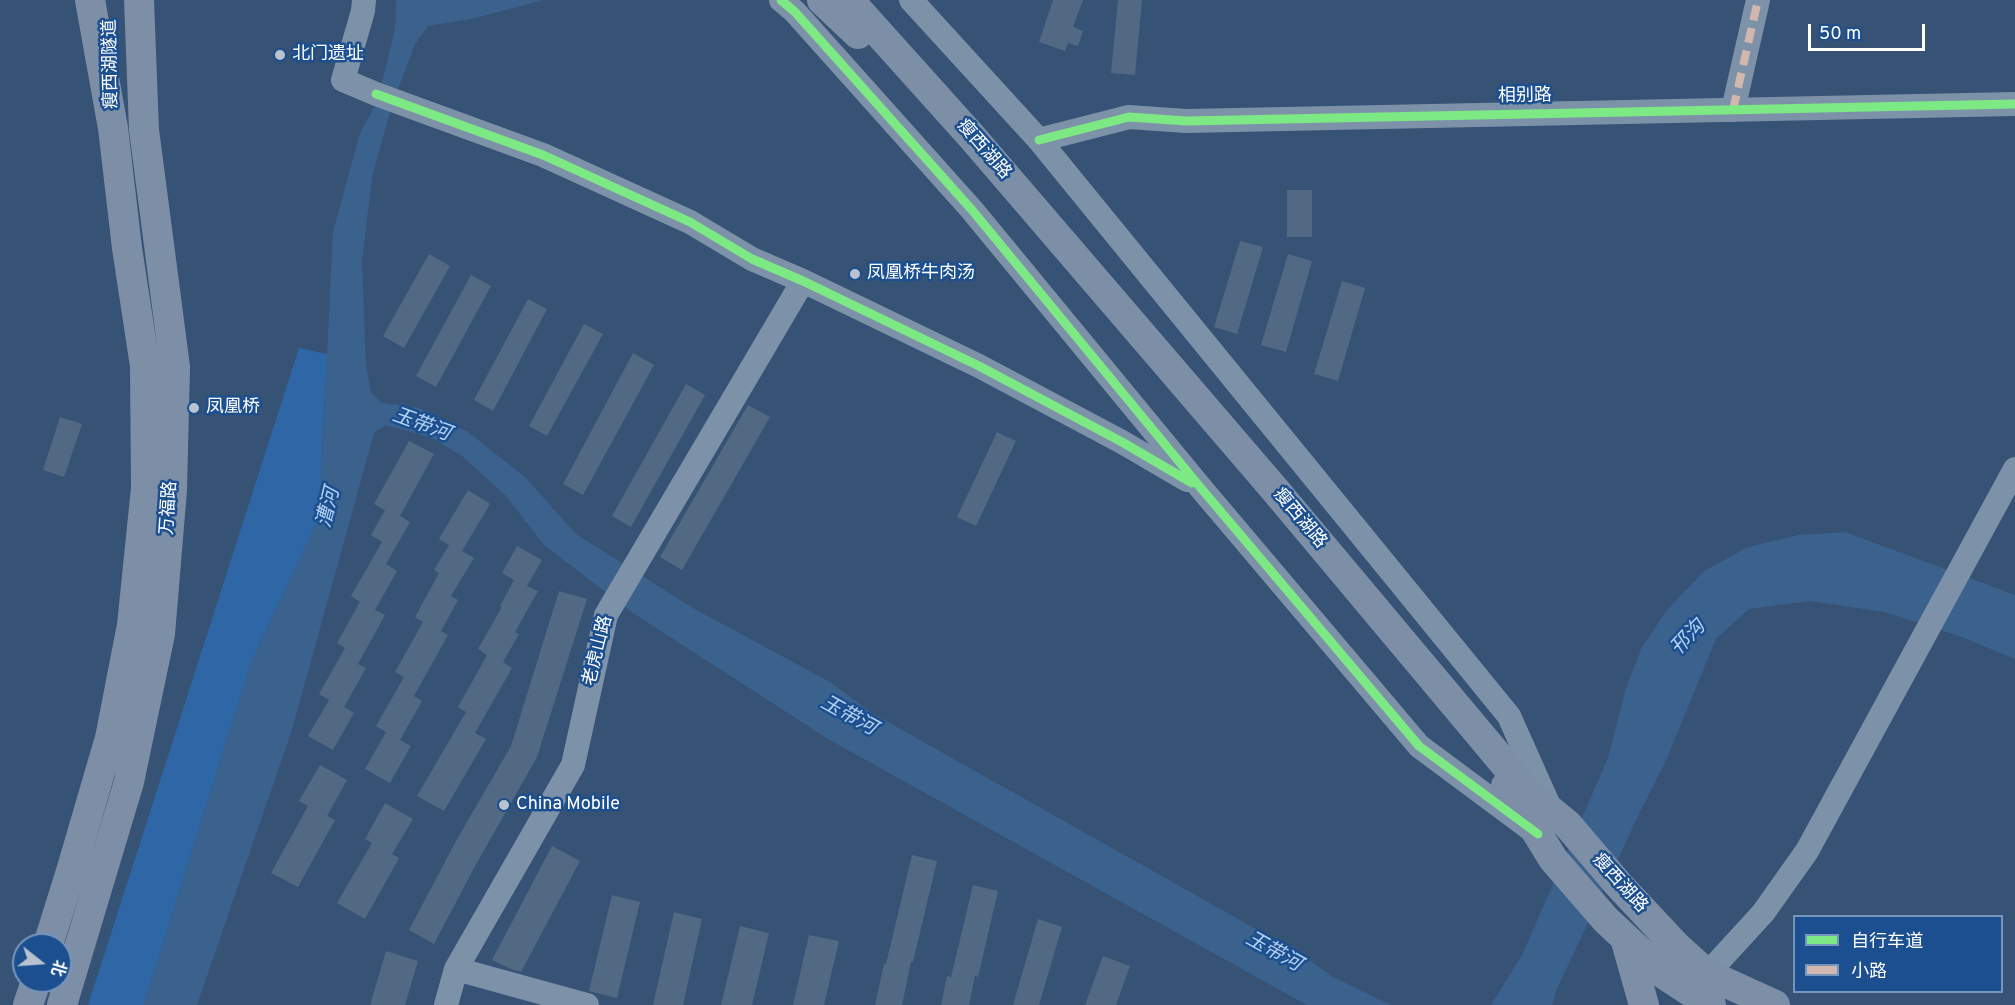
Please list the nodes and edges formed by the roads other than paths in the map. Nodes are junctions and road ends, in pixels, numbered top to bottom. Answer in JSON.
{"nodes":[{"id":1,"x":90,"y":0,"type":"edge"},
{"id":2,"x":111,"y":0,"type":"edge"},
{"id":3,"x":139,"y":0,"type":"edge"},
{"id":4,"x":364,"y":0,"type":"edge"},
{"id":5,"x":781,"y":0,"type":"edge"},
{"id":6,"x":822,"y":0,"type":"edge"},
{"id":7,"x":849,"y":0,"type":"edge"},
{"id":8,"x":912,"y":0,"type":"edge"},
{"id":9,"x":1758,"y":0,"type":"edge"},
{"id":10,"x":2015,"y":104,"type":"edge"},
{"id":11,"x":1733,"y":110,"type":"junction"},
{"id":12,"x":114,"y":128,"type":"junction"},
{"id":13,"x":1039,"y":140,"type":"junction"},
{"id":14,"x":803,"y":281,"type":"junction"},
{"id":15,"x":2015,"y":470,"type":"edge"},
{"id":16,"x":1200,"y":487,"type":"junction"},
{"id":17,"x":1552,"y":832,"type":"junction"},
{"id":18,"x":1615,"y":929,"type":"junction"},
{"id":19,"x":52,"y":933,"type":"edge"},
{"id":20,"x":456,"y":969,"type":"junction"},
{"id":21,"x":1700,"y":997,"type":"edge"},
{"id":22,"x":62,"y":1005,"type":"edge"},
{"id":23,"x":446,"y":1005,"type":"edge"},
{"id":24,"x":587,"y":1005,"type":"edge"},
{"id":25,"x":1644,"y":1005,"type":"edge"},
{"id":26,"x":1775,"y":1005,"type":"edge"}],
"edges":[{"from":1,"to":12,"type":"main road","name":"万福路"},
{"from":2,"to":12,"type":"main road","name":"瘦西湖隧道"},
{"from":3,"to":22,"type":"main road","name":"万福路"},
{"from":4,"to":14,"type":"street"},
{"from":5,"to":16,"type":"street"},
{"from":6,"to":17,"type":"main road","name":"瘦西湖路"},
{"from":7,"to":17,"type":"main road","name":"瘦西湖路"},
{"from":8,"to":13,"type":"street"},
{"from":9,"to":11,"type":"street"},
{"from":10,"to":11,"type":"street","name":"相别路"},
{"from":11,"to":13,"type":"street","name":"相别路"},
{"from":12,"to":19,"type":"main road","name":"万福路"},
{"from":13,"to":17,"type":"street"},
{"from":14,"to":16,"type":"street"},
{"from":14,"to":20,"type":"street","name":"老虎山路"},
{"from":15,"to":21,"type":"street"},
{"from":16,"to":17,"type":"street"},
{"from":17,"to":18,"type":"main road","name":"瘦西湖路"},
{"from":17,"to":21,"type":"main road","name":"瘦西湖路"},
{"from":18,"to":21,"type":"main road","name":"瘦西湖路"},
{"from":18,"to":25,"type":"main road"},
{"from":20,"to":23,"type":"street","name":"老虎山路"},
{"from":20,"to":24,"type":"street"},
{"from":21,"to":26,"type":"main road","name":"瘦西湖路"}]}
